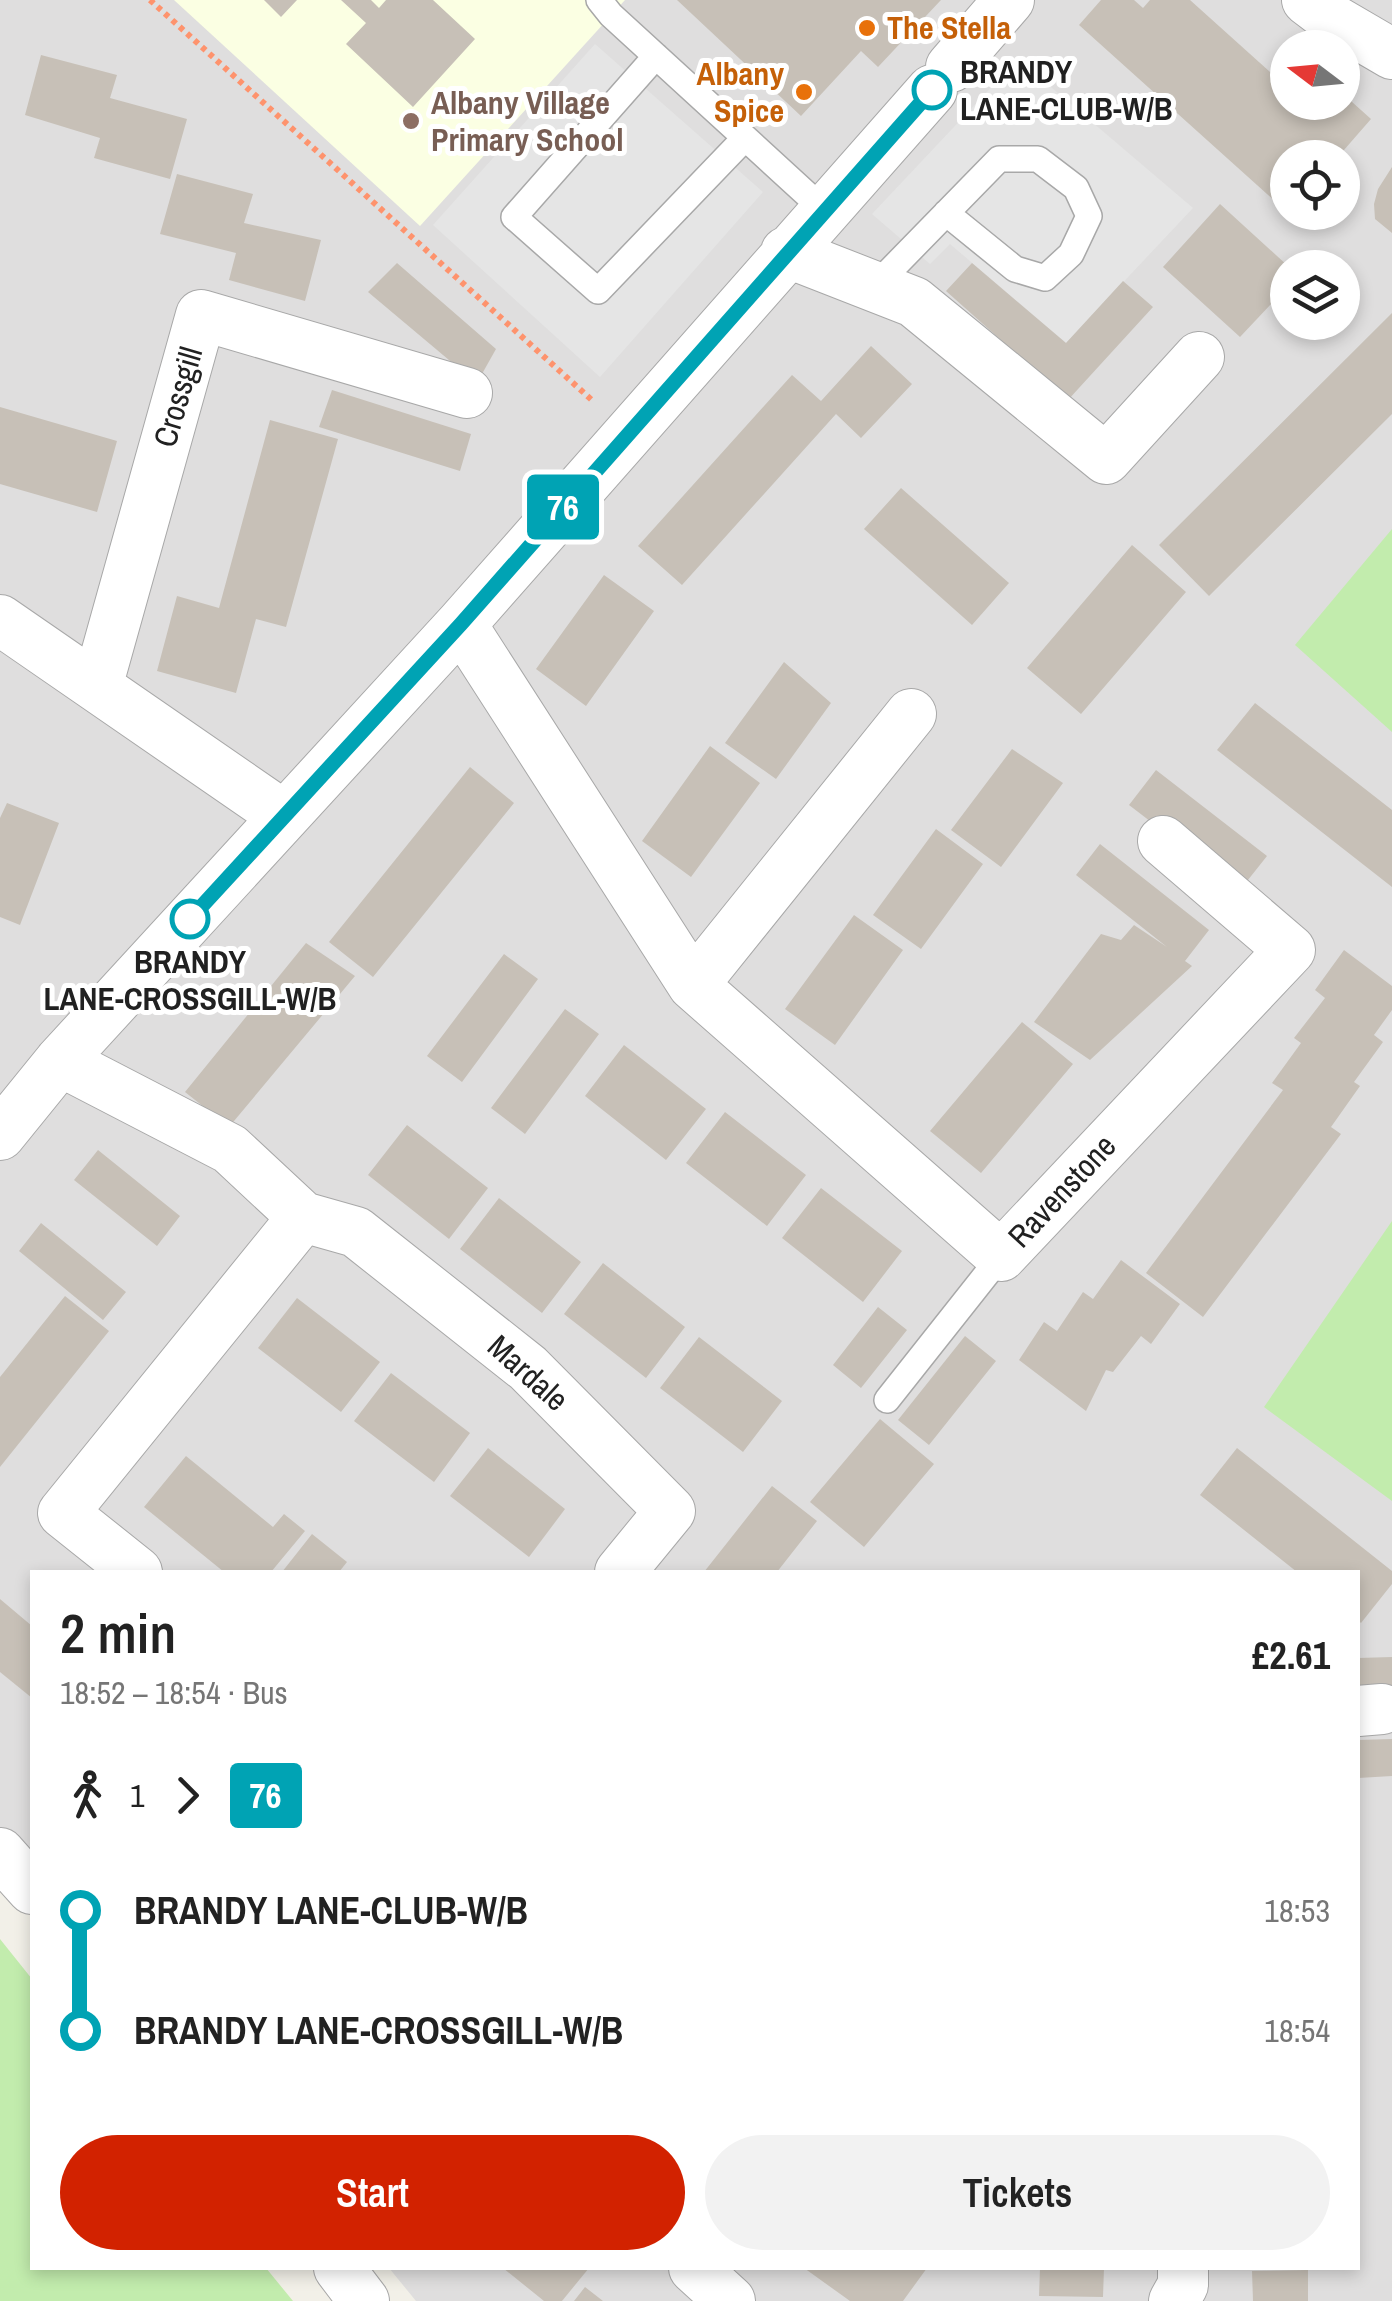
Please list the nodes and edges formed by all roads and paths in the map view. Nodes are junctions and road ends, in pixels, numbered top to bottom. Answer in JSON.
{"nodes":[{"id":1,"x":150,"y":0,"type":"edge"},
{"id":2,"x":599,"y":0,"type":"edge"},
{"id":3,"x":1010,"y":0,"type":"edge"},
{"id":4,"x":1308,"y":0,"type":"edge"},
{"id":5,"x":1392,"y":54,"type":"edge"},
{"id":6,"x":656,"y":56,"type":"junction"},
{"id":7,"x":744,"y":139,"type":"junction"},
{"id":8,"x":824,"y":210,"type":"junction"},
{"id":9,"x":946,"y":214,"type":"junction"},
{"id":10,"x":786,"y":252,"type":"junction"},
{"id":11,"x":874,"y":287,"type":"junction"},
{"id":12,"x":1199,"y":357,"type":"dead end"},
{"id":13,"x":467,"y":393,"type":"dead end"},
{"id":14,"x":628,"y":432,"type":"junction"},
{"id":15,"x":0,"y":620,"type":"edge"},
{"id":16,"x":461,"y":624,"type":"junction"},
{"id":17,"x":98,"y":687,"type":"junction"},
{"id":18,"x":911,"y":714,"type":"dead end"},
{"id":19,"x":284,"y":816,"type":"junction"},
{"id":20,"x":1164,"y":841,"type":"dead end"},
{"id":21,"x":693,"y":986,"type":"junction"},
{"id":22,"x":60,"y":1061,"type":"junction"},
{"id":23,"x":0,"y":1135,"type":"edge"},
{"id":24,"x":303,"y":1216,"type":"junction"},
{"id":25,"x":1001,"y":1256,"type":"junction"},
{"id":26,"x":887,"y":1400,"type":"dead end"},
{"id":27,"x":135,"y":1570,"type":"edge"},
{"id":28,"x":622,"y":1570,"type":"edge"},
{"id":29,"x":0,"y":1853,"type":"edge"},
{"id":30,"x":30,"y":1887,"type":"edge"},
{"id":31,"x":341,"y":2270,"type":"edge"},
{"id":32,"x":696,"y":2270,"type":"edge"},
{"id":33,"x":1183,"y":2270,"type":"edge"},
{"id":34,"x":364,"y":2301,"type":"edge"},
{"id":35,"x":730,"y":2301,"type":"edge"},
{"id":36,"x":1174,"y":2301,"type":"edge"}],
"edges":[{"from":1,"to":14,"type":"path"},
{"from":2,"to":6,"type":"lane"},
{"from":3,"to":8,"type":"street"},
{"from":4,"to":5,"type":"street"},
{"from":6,"to":7,"type":"lane"},
{"from":6,"to":7,"type":"lane"},
{"from":7,"to":8,"type":"lane"},
{"from":8,"to":10,"type":"street"},
{"from":9,"to":9,"type":"lane"},
{"from":9,"to":11,"type":"lane"},
{"from":10,"to":11,"type":"street"},
{"from":10,"to":14,"type":"street"},
{"from":11,"to":12,"type":"street"},
{"from":13,"to":17,"type":"street","name":"Crossgill"},
{"from":14,"to":16,"type":"street"},
{"from":15,"to":17,"type":"street"},
{"from":16,"to":19,"type":"street"},
{"from":16,"to":21,"type":"street","name":"Ravenstone"},
{"from":17,"to":19,"type":"street"},
{"from":18,"to":21,"type":"street"},
{"from":19,"to":22,"type":"street"},
{"from":20,"to":25,"type":"street","name":"Ravenstone"},
{"from":21,"to":25,"type":"street","name":"Ravenstone"},
{"from":22,"to":23,"type":"street"},
{"from":22,"to":24,"type":"street","name":"Mardale"},
{"from":24,"to":27,"type":"street"},
{"from":24,"to":28,"type":"street","name":"Mardale"},
{"from":25,"to":26,"type":"lane"},
{"from":29,"to":30,"type":"street"},
{"from":31,"to":34,"type":"street"},
{"from":32,"to":35,"type":"street"},
{"from":33,"to":36,"type":"street"}]}
